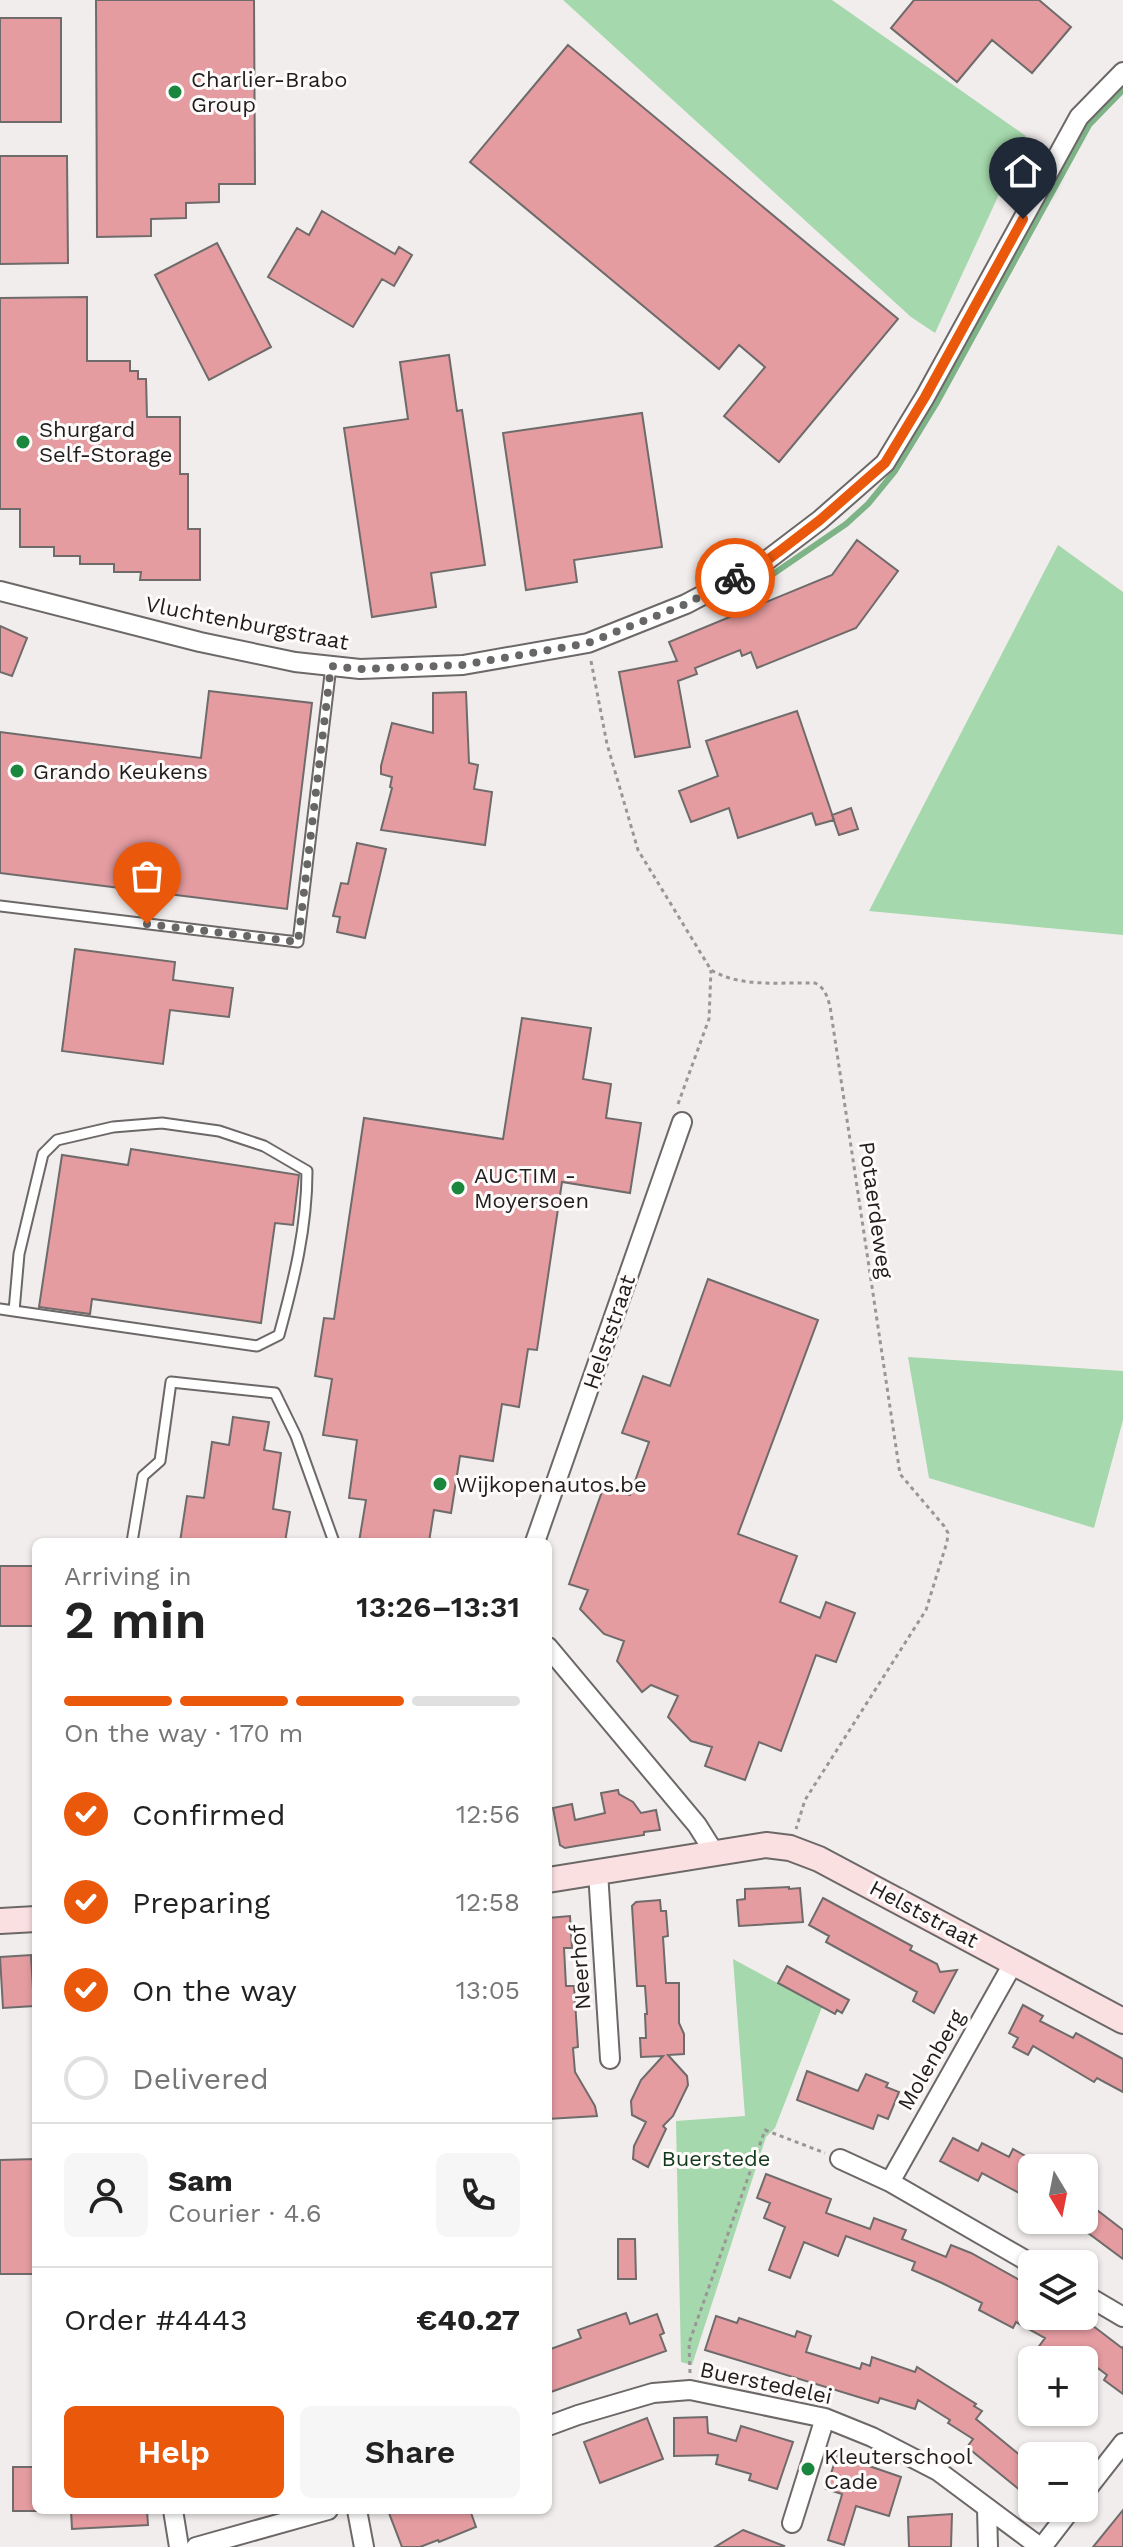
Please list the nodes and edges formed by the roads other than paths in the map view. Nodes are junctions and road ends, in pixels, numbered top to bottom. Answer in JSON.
{"nodes":[{"id":1,"x":1123,"y":72,"type":"edge"},
{"id":2,"x":0,"y":591,"type":"edge"},
{"id":3,"x":331,"y":666,"type":"junction"},
{"id":4,"x":0,"y":906,"type":"edge"},
{"id":5,"x":682,"y":1122,"type":"road end"},
{"id":6,"x":0,"y":1309,"type":"edge"},
{"id":7,"x":14,"y":1311,"type":"junction"},
{"id":8,"x":133,"y":1538,"type":"edge"},
{"id":9,"x":333,"y":1538,"type":"edge"},
{"id":10,"x":536,"y":1538,"type":"edge"},
{"id":11,"x":552,"y":1652,"type":"edge"},
{"id":12,"x":714,"y":1852,"type":"junction"},
{"id":13,"x":598,"y":1872,"type":"junction"},
{"id":14,"x":552,"y":1879,"type":"edge"},
{"id":15,"x":32,"y":1919,"type":"edge"},
{"id":16,"x":0,"y":1921,"type":"edge"},
{"id":17,"x":1014,"y":1962,"type":"junction"},
{"id":18,"x":1123,"y":2021,"type":"edge"},
{"id":19,"x":610,"y":2059,"type":"dead end"},
{"id":20,"x":840,"y":2159,"type":"road end"},
{"id":21,"x":890,"y":2182,"type":"junction"},
{"id":22,"x":1018,"y":2256,"type":"edge"},
{"id":23,"x":1098,"y":2302,"type":"edge"},
{"id":24,"x":1123,"y":2317,"type":"edge"},
{"id":25,"x":825,"y":2418,"type":"junction"},
{"id":26,"x":552,"y":2425,"type":"edge"},
{"id":27,"x":1123,"y":2443,"type":"edge"},
{"id":28,"x":1098,"y":2475,"type":"edge"},
{"id":29,"x":987,"y":2509,"type":"junction"},
{"id":30,"x":174,"y":2514,"type":"edge"},
{"id":31,"x":314,"y":2514,"type":"edge"},
{"id":32,"x":358,"y":2514,"type":"edge"},
{"id":33,"x":1061,"y":2522,"type":"edge"},
{"id":34,"x":792,"y":2523,"type":"dead end"},
{"id":35,"x":179,"y":2547,"type":"edge"},
{"id":36,"x":196,"y":2547,"type":"edge"},
{"id":37,"x":364,"y":2547,"type":"edge"},
{"id":38,"x":988,"y":2547,"type":"edge"},
{"id":39,"x":1041,"y":2547,"type":"edge"}],
"edges":[{"from":1,"to":3,"type":"street","name":"Vluchtenburgstraat"},
{"from":2,"to":3,"type":"street","name":"Vluchtenburgstraat"},
{"from":3,"to":4,"type":"lane"},
{"from":5,"to":10,"type":"street","name":"Helststraat"},
{"from":6,"to":7,"type":"lane"},
{"from":7,"to":7,"type":"lane"},
{"from":8,"to":9,"type":"lane"},
{"from":11,"to":12,"type":"street"},
{"from":12,"to":13,"type":"street","name":"Helststraat"},
{"from":12,"to":17,"type":"street","name":"Helststraat"},
{"from":13,"to":14,"type":"street","name":"Helststraat"},
{"from":13,"to":19,"type":"street","name":"Neerhof"},
{"from":15,"to":16,"type":"street"},
{"from":17,"to":18,"type":"street","name":"Helststraat"},
{"from":17,"to":21,"type":"street","name":"Molenberg"},
{"from":20,"to":21,"type":"street"},
{"from":21,"to":22,"type":"street"},
{"from":23,"to":24,"type":"street"},
{"from":25,"to":26,"type":"street","name":"Buerstedelei"},
{"from":25,"to":29,"type":"street","name":"Buerstedelei"},
{"from":25,"to":34,"type":"street"},
{"from":27,"to":28,"type":"street"},
{"from":29,"to":38,"type":"street"},
{"from":29,"to":39,"type":"street","name":"Buerstedelei"},
{"from":30,"to":35,"type":"street"},
{"from":31,"to":36,"type":"street"},
{"from":32,"to":37,"type":"street"},
{"from":33,"to":39,"type":"street"}]}
